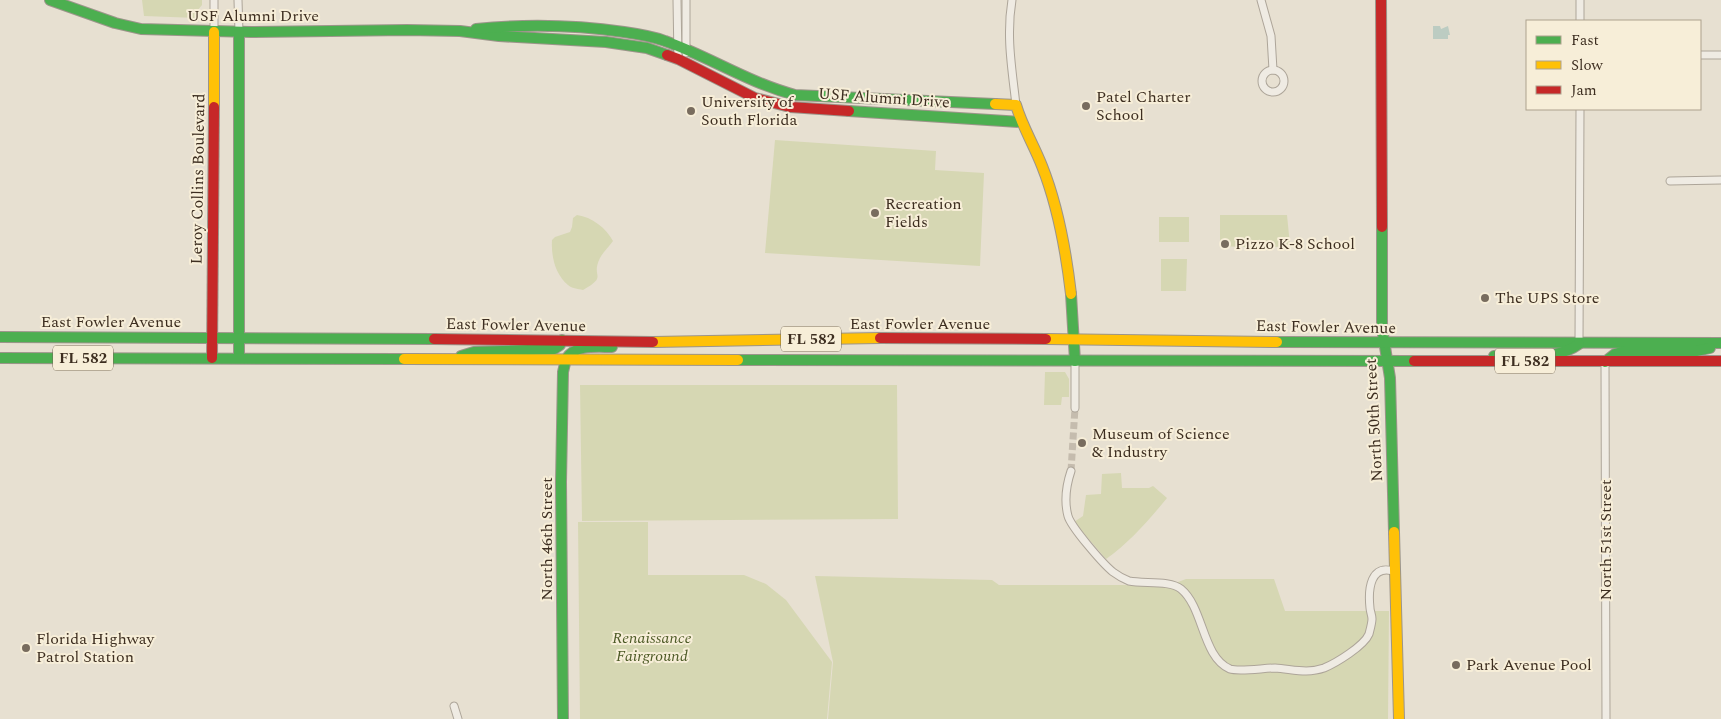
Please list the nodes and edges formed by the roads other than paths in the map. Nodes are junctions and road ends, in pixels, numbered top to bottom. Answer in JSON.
{"nodes":[{"id":1,"x":50,"y":0,"type":"edge"},
{"id":2,"x":214,"y":0,"type":"edge"},
{"id":3,"x":238,"y":0,"type":"edge"},
{"id":4,"x":677,"y":0,"type":"edge"},
{"id":5,"x":686,"y":0,"type":"edge"},
{"id":6,"x":1012,"y":0,"type":"edge"},
{"id":7,"x":1261,"y":0,"type":"edge"},
{"id":8,"x":1381,"y":0,"type":"edge"},
{"id":9,"x":1580,"y":0,"type":"edge"},
{"id":10,"x":1580,"y":20,"type":"edge"},
{"id":11,"x":460,"y":31,"type":"junction"},
{"id":12,"x":214,"y":32,"type":"junction"},
{"id":13,"x":239,"y":32,"type":"junction"},
{"id":14,"x":682,"y":48,"type":"junction"},
{"id":15,"x":1701,"y":55,"type":"edge"},
{"id":16,"x":1721,"y":55,"type":"edge"},
{"id":17,"x":683,"y":61,"type":"junction"},
{"id":18,"x":1273,"y":70,"type":"dead end"},
{"id":19,"x":1016,"y":105,"type":"junction"},
{"id":20,"x":1580,"y":110,"type":"edge"},
{"id":21,"x":1020,"y":122,"type":"junction"},
{"id":22,"x":1721,"y":180,"type":"edge"},
{"id":23,"x":1670,"y":181,"type":"dead end"},
{"id":24,"x":0,"y":337,"type":"edge"},
{"id":25,"x":240,"y":337,"type":"junction"},
{"id":26,"x":212,"y":338,"type":"junction"},
{"id":27,"x":1074,"y":339,"type":"junction"},
{"id":28,"x":562,"y":340,"type":"junction"},
{"id":29,"x":658,"y":342,"type":"junction"},
{"id":30,"x":1383,"y":343,"type":"junction"},
{"id":31,"x":1579,"y":344,"type":"junction"},
{"id":32,"x":1721,"y":345,"type":"edge"},
{"id":33,"x":0,"y":358,"type":"edge"},
{"id":34,"x":212,"y":358,"type":"junction"},
{"id":35,"x":239,"y":358,"type":"junction"},
{"id":36,"x":453,"y":359,"type":"junction"},
{"id":37,"x":566,"y":359,"type":"junction"},
{"id":38,"x":1719,"y":360,"type":"edge"},
{"id":39,"x":1075,"y":361,"type":"junction"},
{"id":40,"x":1388,"y":361,"type":"junction"},
{"id":41,"x":1456,"y":361,"type":"junction"},
{"id":42,"x":1605,"y":362,"type":"junction"},
{"id":43,"x":1075,"y":408,"type":"tunnel mouth"},
{"id":44,"x":1071,"y":471,"type":"tunnel mouth"},
{"id":45,"x":1396,"y":572,"type":"junction"},
{"id":46,"x":454,"y":706,"type":"dead end"},
{"id":47,"x":458,"y":719,"type":"edge"},
{"id":48,"x":563,"y":719,"type":"edge"},
{"id":49,"x":1399,"y":719,"type":"edge"},
{"id":50,"x":1606,"y":719,"type":"edge"}],
"edges":[{"from":1,"to":12,"type":"main road","name":"USF Alumni Drive"},
{"from":2,"to":12,"type":"street","name":"Leroy Collins Boulevard"},
{"from":3,"to":13,"type":"street"},
{"from":4,"to":14,"type":"street"},
{"from":5,"to":14,"type":"street"},
{"from":6,"to":19,"type":"street"},
{"from":7,"to":18,"type":"street"},
{"from":8,"to":30,"type":"main road","name":"North 50th Street"},
{"from":9,"to":10,"type":"street"},
{"from":11,"to":13,"type":"main road","name":"USF Alumni Drive"},
{"from":11,"to":14,"type":"main road","name":"USF Alumni Drive"},
{"from":11,"to":17,"type":"main road","name":"USF Alumni Drive"},
{"from":12,"to":13,"type":"main road","name":"USF Alumni Drive"},
{"from":12,"to":26,"type":"main road","name":"Leroy Collins Boulevard"},
{"from":13,"to":25,"type":"main road"},
{"from":14,"to":17,"type":"street"},
{"from":14,"to":19,"type":"main road","name":"USF Alumni Drive"},
{"from":15,"to":16,"type":"street"},
{"from":17,"to":21,"type":"main road","name":"USF Alumni Drive"},
{"from":19,"to":21,"type":"main road"},
{"from":20,"to":31,"type":"street"},
{"from":21,"to":27,"type":"main road"},
{"from":22,"to":23,"type":"street"},
{"from":24,"to":26,"type":"main road","name":"East Fowler Avenue","number":"FL 582"},
{"from":25,"to":26,"type":"main road","name":"East Fowler Avenue","number":"FL 582"},
{"from":25,"to":28,"type":"main road","name":"East Fowler Avenue","number":"FL 582"},
{"from":25,"to":35,"type":"main road"},
{"from":26,"to":34,"type":"main road","name":"Leroy Collins Boulevard"},
{"from":27,"to":29,"type":"main road","name":"East Fowler Avenue","number":"FL 582"},
{"from":27,"to":30,"type":"main road","name":"East Fowler Avenue","number":"FL 582"},
{"from":27,"to":39,"type":"main road"},
{"from":28,"to":29,"type":"main road","name":"East Fowler Avenue","number":"FL 582"},
{"from":28,"to":36,"type":"main road"},
{"from":29,"to":37,"type":"main road"},
{"from":30,"to":31,"type":"main road","name":"East Fowler Avenue","number":"FL 582"},
{"from":30,"to":40,"type":"main road","name":"North 50th Street"},
{"from":31,"to":32,"type":"main road","name":"East Fowler Avenue","number":"FL 582"},
{"from":31,"to":41,"type":"main road"},
{"from":32,"to":42,"type":"main road"},
{"from":33,"to":34,"type":"main road","name":"East Fowler Avenue","number":"FL 582"},
{"from":34,"to":35,"type":"main road","name":"East Fowler Avenue","number":"FL 582"},
{"from":35,"to":36,"type":"main road","name":"East Fowler Avenue","number":"FL 582"},
{"from":36,"to":37,"type":"main road","name":"East Fowler Avenue","number":"FL 582"},
{"from":37,"to":39,"type":"main road","name":"East Fowler Avenue","number":"FL 582"},
{"from":37,"to":48,"type":"main road","name":"North 46th Street"},
{"from":38,"to":42,"type":"main road","name":"East Fowler Avenue","number":"FL 582"},
{"from":39,"to":40,"type":"main road","name":"East Fowler Avenue","number":"FL 582"},
{"from":39,"to":43,"type":"street"},
{"from":40,"to":41,"type":"main road","name":"East Fowler Avenue","number":"FL 582"},
{"from":40,"to":45,"type":"main road","name":"North 50th Street"},
{"from":41,"to":42,"type":"main road","name":"East Fowler Avenue","number":"FL 582"},
{"from":42,"to":50,"type":"street","name":"North 51st Street"},
{"from":44,"to":45,"type":"street"},
{"from":45,"to":49,"type":"main road","name":"North 50th Street"},
{"from":46,"to":47,"type":"street"}]}
